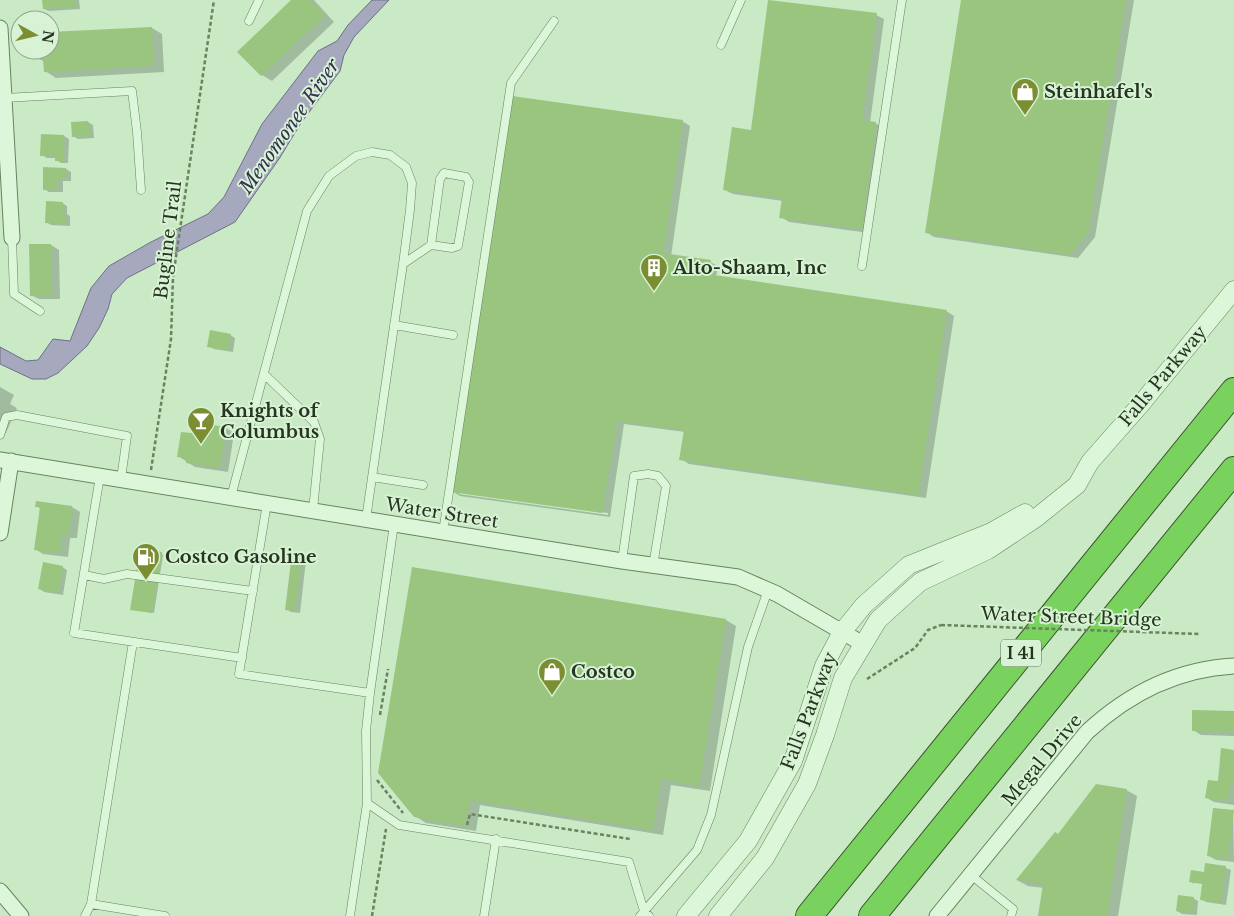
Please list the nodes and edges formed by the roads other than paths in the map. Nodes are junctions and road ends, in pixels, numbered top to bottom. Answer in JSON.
{"nodes":[{"id":1,"x":259,"y":0,"type":"edge"},
{"id":2,"x":741,"y":0,"type":"edge"},
{"id":3,"x":902,"y":0,"type":"edge"},
{"id":4,"x":249,"y":20,"type":"dead end"},
{"id":5,"x":554,"y":21,"type":"dead end"},
{"id":6,"x":0,"y":28,"type":"edge"},
{"id":7,"x":721,"y":45,"type":"dead end"},
{"id":8,"x":3,"y":108,"type":"edge"},
{"id":9,"x":141,"y":190,"type":"dead end"},
{"id":10,"x":12,"y":238,"type":"joint"},
{"id":11,"x":431,"y":244,"type":"junction"},
{"id":12,"x":403,"y":264,"type":"junction"},
{"id":13,"x":862,"y":266,"type":"dead end"},
{"id":14,"x":1234,"y":290,"type":"edge"},
{"id":15,"x":40,"y":311,"type":"dead end"},
{"id":16,"x":394,"y":325,"type":"junction"},
{"id":17,"x":453,"y":335,"type":"dead end"},
{"id":18,"x":264,"y":374,"type":"junction"},
{"id":19,"x":1234,"y":391,"type":"edge"},
{"id":20,"x":0,"y":435,"type":"edge"},
{"id":21,"x":6,"y":460,"type":"edge"},
{"id":22,"x":1090,"y":462,"type":"junction"},
{"id":23,"x":1234,"y":470,"type":"edge"},
{"id":24,"x":100,"y":476,"type":"junction"},
{"id":25,"x":372,"y":477,"type":"junction"},
{"id":26,"x":121,"y":479,"type":"junction"},
{"id":27,"x":423,"y":485,"type":"dead end"},
{"id":28,"x":231,"y":497,"type":"junction"},
{"id":29,"x":267,"y":503,"type":"junction"},
{"id":30,"x":313,"y":510,"type":"junction"},
{"id":31,"x":366,"y":519,"type":"junction"},
{"id":32,"x":394,"y":524,"type":"junction"},
{"id":33,"x":442,"y":532,"type":"junction"},
{"id":34,"x":0,"y":533,"type":"edge"},
{"id":35,"x":622,"y":561,"type":"junction"},
{"id":36,"x":653,"y":566,"type":"junction"},
{"id":37,"x":84,"y":575,"type":"junction"},
{"id":38,"x":768,"y":590,"type":"junction"},
{"id":39,"x":253,"y":591,"type":"junction"},
{"id":40,"x":842,"y":632,"type":"junction"},
{"id":41,"x":133,"y":642,"type":"junction"},
{"id":42,"x":863,"y":644,"type":"junction"},
{"id":43,"x":242,"y":658,"type":"junction"},
{"id":44,"x":1234,"y":666,"type":"edge"},
{"id":45,"x":370,"y":693,"type":"junction"},
{"id":46,"x":367,"y":803,"type":"junction"},
{"id":47,"x":496,"y":839,"type":"junction"},
{"id":48,"x":971,"y":875,"type":"junction"},
{"id":49,"x":0,"y":891,"type":"edge"},
{"id":50,"x":91,"y":904,"type":"junction"},
{"id":51,"x":644,"y":914,"type":"edge"},
{"id":52,"x":21,"y":916,"type":"edge"},
{"id":53,"x":85,"y":916,"type":"edge"},
{"id":54,"x":166,"y":916,"type":"edge"},
{"id":55,"x":350,"y":916,"type":"edge"},
{"id":56,"x":484,"y":916,"type":"edge"},
{"id":57,"x":686,"y":916,"type":"edge"},
{"id":58,"x":718,"y":916,"type":"edge"},
{"id":59,"x":809,"y":916,"type":"edge"},
{"id":60,"x":872,"y":916,"type":"edge"},
{"id":61,"x":937,"y":916,"type":"edge"},
{"id":62,"x":1011,"y":916,"type":"edge"}],
"edges":[{"from":1,"to":4,"type":"lane"},
{"from":2,"to":7,"type":"lane"},
{"from":3,"to":13,"type":"lane"},
{"from":5,"to":33,"type":"lane"},
{"from":6,"to":8,"type":"street"},
{"from":8,"to":9,"type":"lane"},
{"from":8,"to":10,"type":"street"},
{"from":10,"to":15,"type":"lane"},
{"from":11,"to":11,"type":"lane"},
{"from":11,"to":12,"type":"lane"},
{"from":12,"to":16,"type":"lane"},
{"from":12,"to":18,"type":"lane"},
{"from":14,"to":22,"type":"street","name":"Falls Parkway"},
{"from":16,"to":17,"type":"lane"},
{"from":16,"to":25,"type":"lane"},
{"from":18,"to":28,"type":"lane"},
{"from":18,"to":30,"type":"lane"},
{"from":19,"to":59,"type":"highway","number":"I 41"},
{"from":20,"to":26,"type":"lane"},
{"from":21,"to":24,"type":"street","name":"Water Street"},
{"from":21,"to":34,"type":"street"},
{"from":22,"to":40,"type":"street","name":"Falls Parkway"},
{"from":22,"to":42,"type":"street","name":"Falls Parkway"},
{"from":23,"to":60,"type":"highway","number":"I 41"},
{"from":24,"to":26,"type":"street","name":"Water Street"},
{"from":24,"to":37,"type":"lane"},
{"from":25,"to":27,"type":"lane"},
{"from":25,"to":31,"type":"lane"},
{"from":26,"to":28,"type":"street","name":"Water Street"},
{"from":28,"to":29,"type":"street","name":"Water Street"},
{"from":29,"to":30,"type":"street","name":"Water Street"},
{"from":29,"to":39,"type":"lane"},
{"from":30,"to":31,"type":"street","name":"Water Street"},
{"from":31,"to":32,"type":"street","name":"Water Street"},
{"from":32,"to":33,"type":"street","name":"Water Street"},
{"from":32,"to":45,"type":"lane"},
{"from":33,"to":35,"type":"street","name":"Water Street"},
{"from":35,"to":36,"type":"street","name":"Water Street"},
{"from":35,"to":36,"type":"lane"},
{"from":36,"to":38,"type":"street","name":"Water Street"},
{"from":37,"to":39,"type":"lane"},
{"from":37,"to":41,"type":"lane"},
{"from":38,"to":40,"type":"street","name":"Water Street"},
{"from":38,"to":51,"type":"lane"},
{"from":39,"to":43,"type":"lane"},
{"from":40,"to":42,"type":"street","name":"Water Street"},
{"from":40,"to":57,"type":"street","name":"Falls Parkway"},
{"from":41,"to":43,"type":"lane"},
{"from":41,"to":50,"type":"lane"},
{"from":42,"to":58,"type":"street","name":"Falls Parkway"},
{"from":43,"to":45,"type":"lane"},
{"from":44,"to":48,"type":"street","name":"Megal Drive"},
{"from":45,"to":46,"type":"lane"},
{"from":46,"to":47,"type":"lane"},
{"from":46,"to":55,"type":"lane"},
{"from":47,"to":51,"type":"lane"},
{"from":47,"to":56,"type":"lane"},
{"from":48,"to":61,"type":"street","name":"Megal Drive"},
{"from":48,"to":62,"type":"lane"},
{"from":49,"to":52,"type":"street"},
{"from":50,"to":53,"type":"lane"},
{"from":50,"to":54,"type":"lane"}]}
